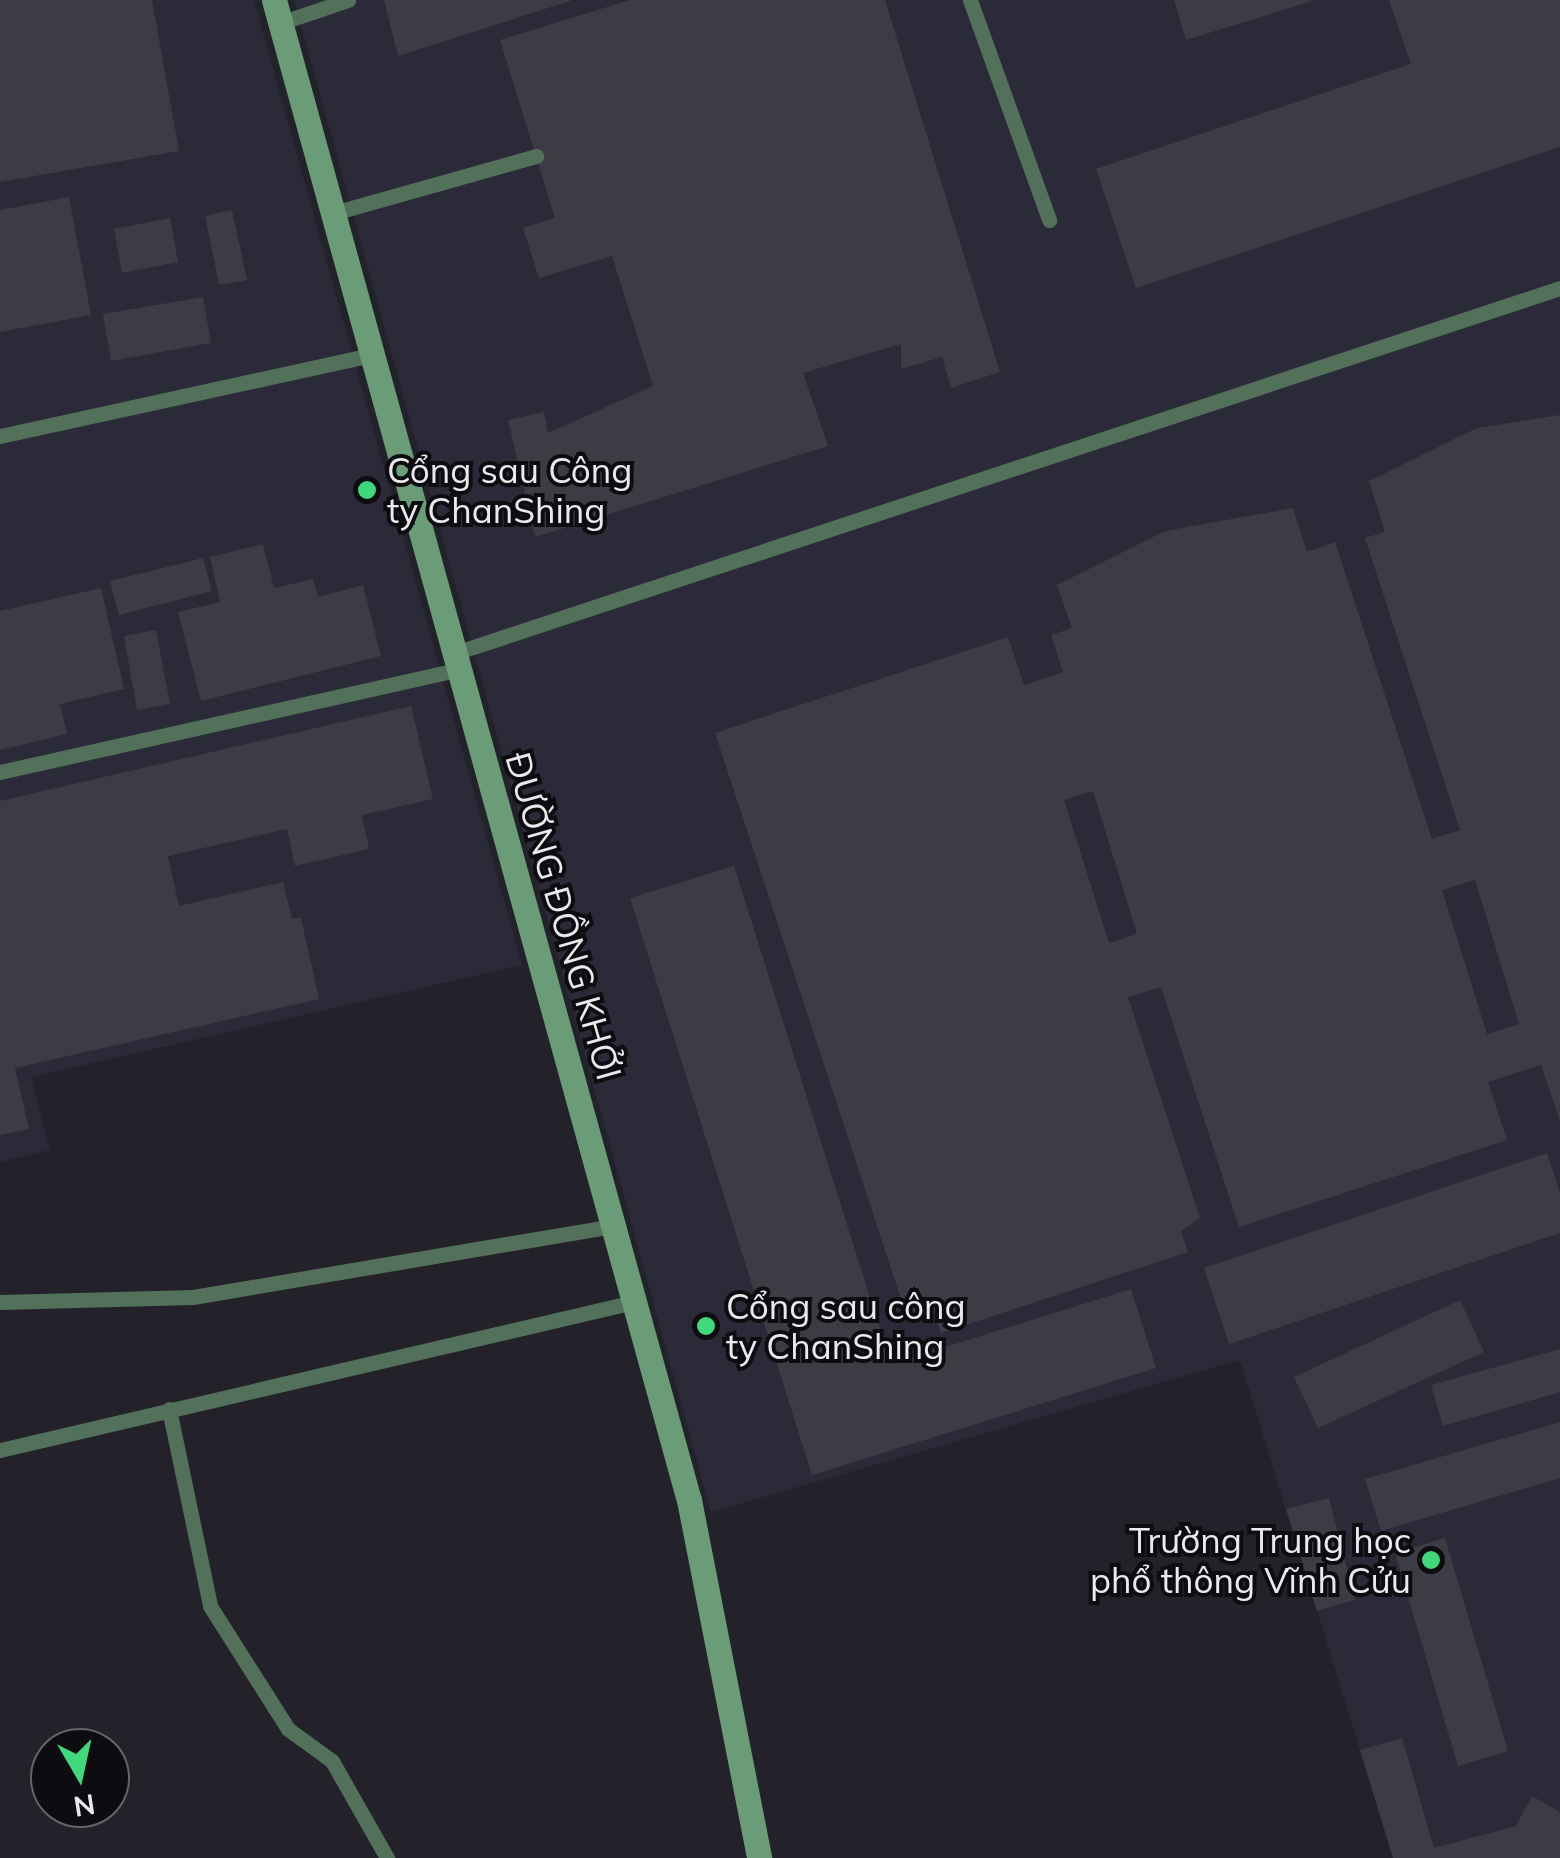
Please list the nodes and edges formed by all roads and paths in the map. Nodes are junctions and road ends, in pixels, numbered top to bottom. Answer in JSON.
{"nodes":[{"id":1,"x":348,"y":0,"type":"edge"},
{"id":2,"x":970,"y":0,"type":"edge"},
{"id":3,"x":277,"y":11,"type":"edge"},
{"id":4,"x":536,"y":156,"type":"dead end"},
{"id":5,"x":337,"y":212,"type":"junction"},
{"id":6,"x":1049,"y":220,"type":"dead end"},
{"id":7,"x":1560,"y":288,"type":"edge"},
{"id":8,"x":375,"y":354,"type":"junction"},
{"id":9,"x":0,"y":436,"type":"edge"},
{"id":10,"x":457,"y":661,"type":"junction"},
{"id":11,"x":0,"y":772,"type":"edge"},
{"id":12,"x":614,"y":1226,"type":"junction"},
{"id":13,"x":0,"y":1302,"type":"edge"},
{"id":14,"x":634,"y":1302,"type":"junction"},
{"id":15,"x":169,"y":1409,"type":"junction"},
{"id":16,"x":0,"y":1450,"type":"edge"},
{"id":17,"x":387,"y":1858,"type":"edge"},
{"id":18,"x":759,"y":1858,"type":"edge"}],
"edges":[{"from":1,"to":3,"type":"lane"},
{"from":2,"to":6,"type":"lane"},
{"from":3,"to":5,"type":"main road","name":"ĐƯỜNG ĐỒNG KHỞI"},
{"from":4,"to":5,"type":"lane"},
{"from":5,"to":8,"type":"main road","name":"ĐƯỜNG ĐỒNG KHỞI"},
{"from":7,"to":10,"type":"lane"},
{"from":8,"to":9,"type":"lane"},
{"from":8,"to":10,"type":"main road","name":"ĐƯỜNG ĐỒNG KHỞI"},
{"from":10,"to":11,"type":"lane"},
{"from":10,"to":12,"type":"main road","name":"ĐƯỜNG ĐỒNG KHỞI"},
{"from":12,"to":13,"type":"lane"},
{"from":12,"to":14,"type":"main road","name":"ĐƯỜNG ĐỒNG KHỞI"},
{"from":14,"to":15,"type":"lane"},
{"from":14,"to":18,"type":"main road","name":"ĐƯỜNG ĐỒNG KHỞI"},
{"from":15,"to":16,"type":"lane"},
{"from":15,"to":17,"type":"lane"}]}
